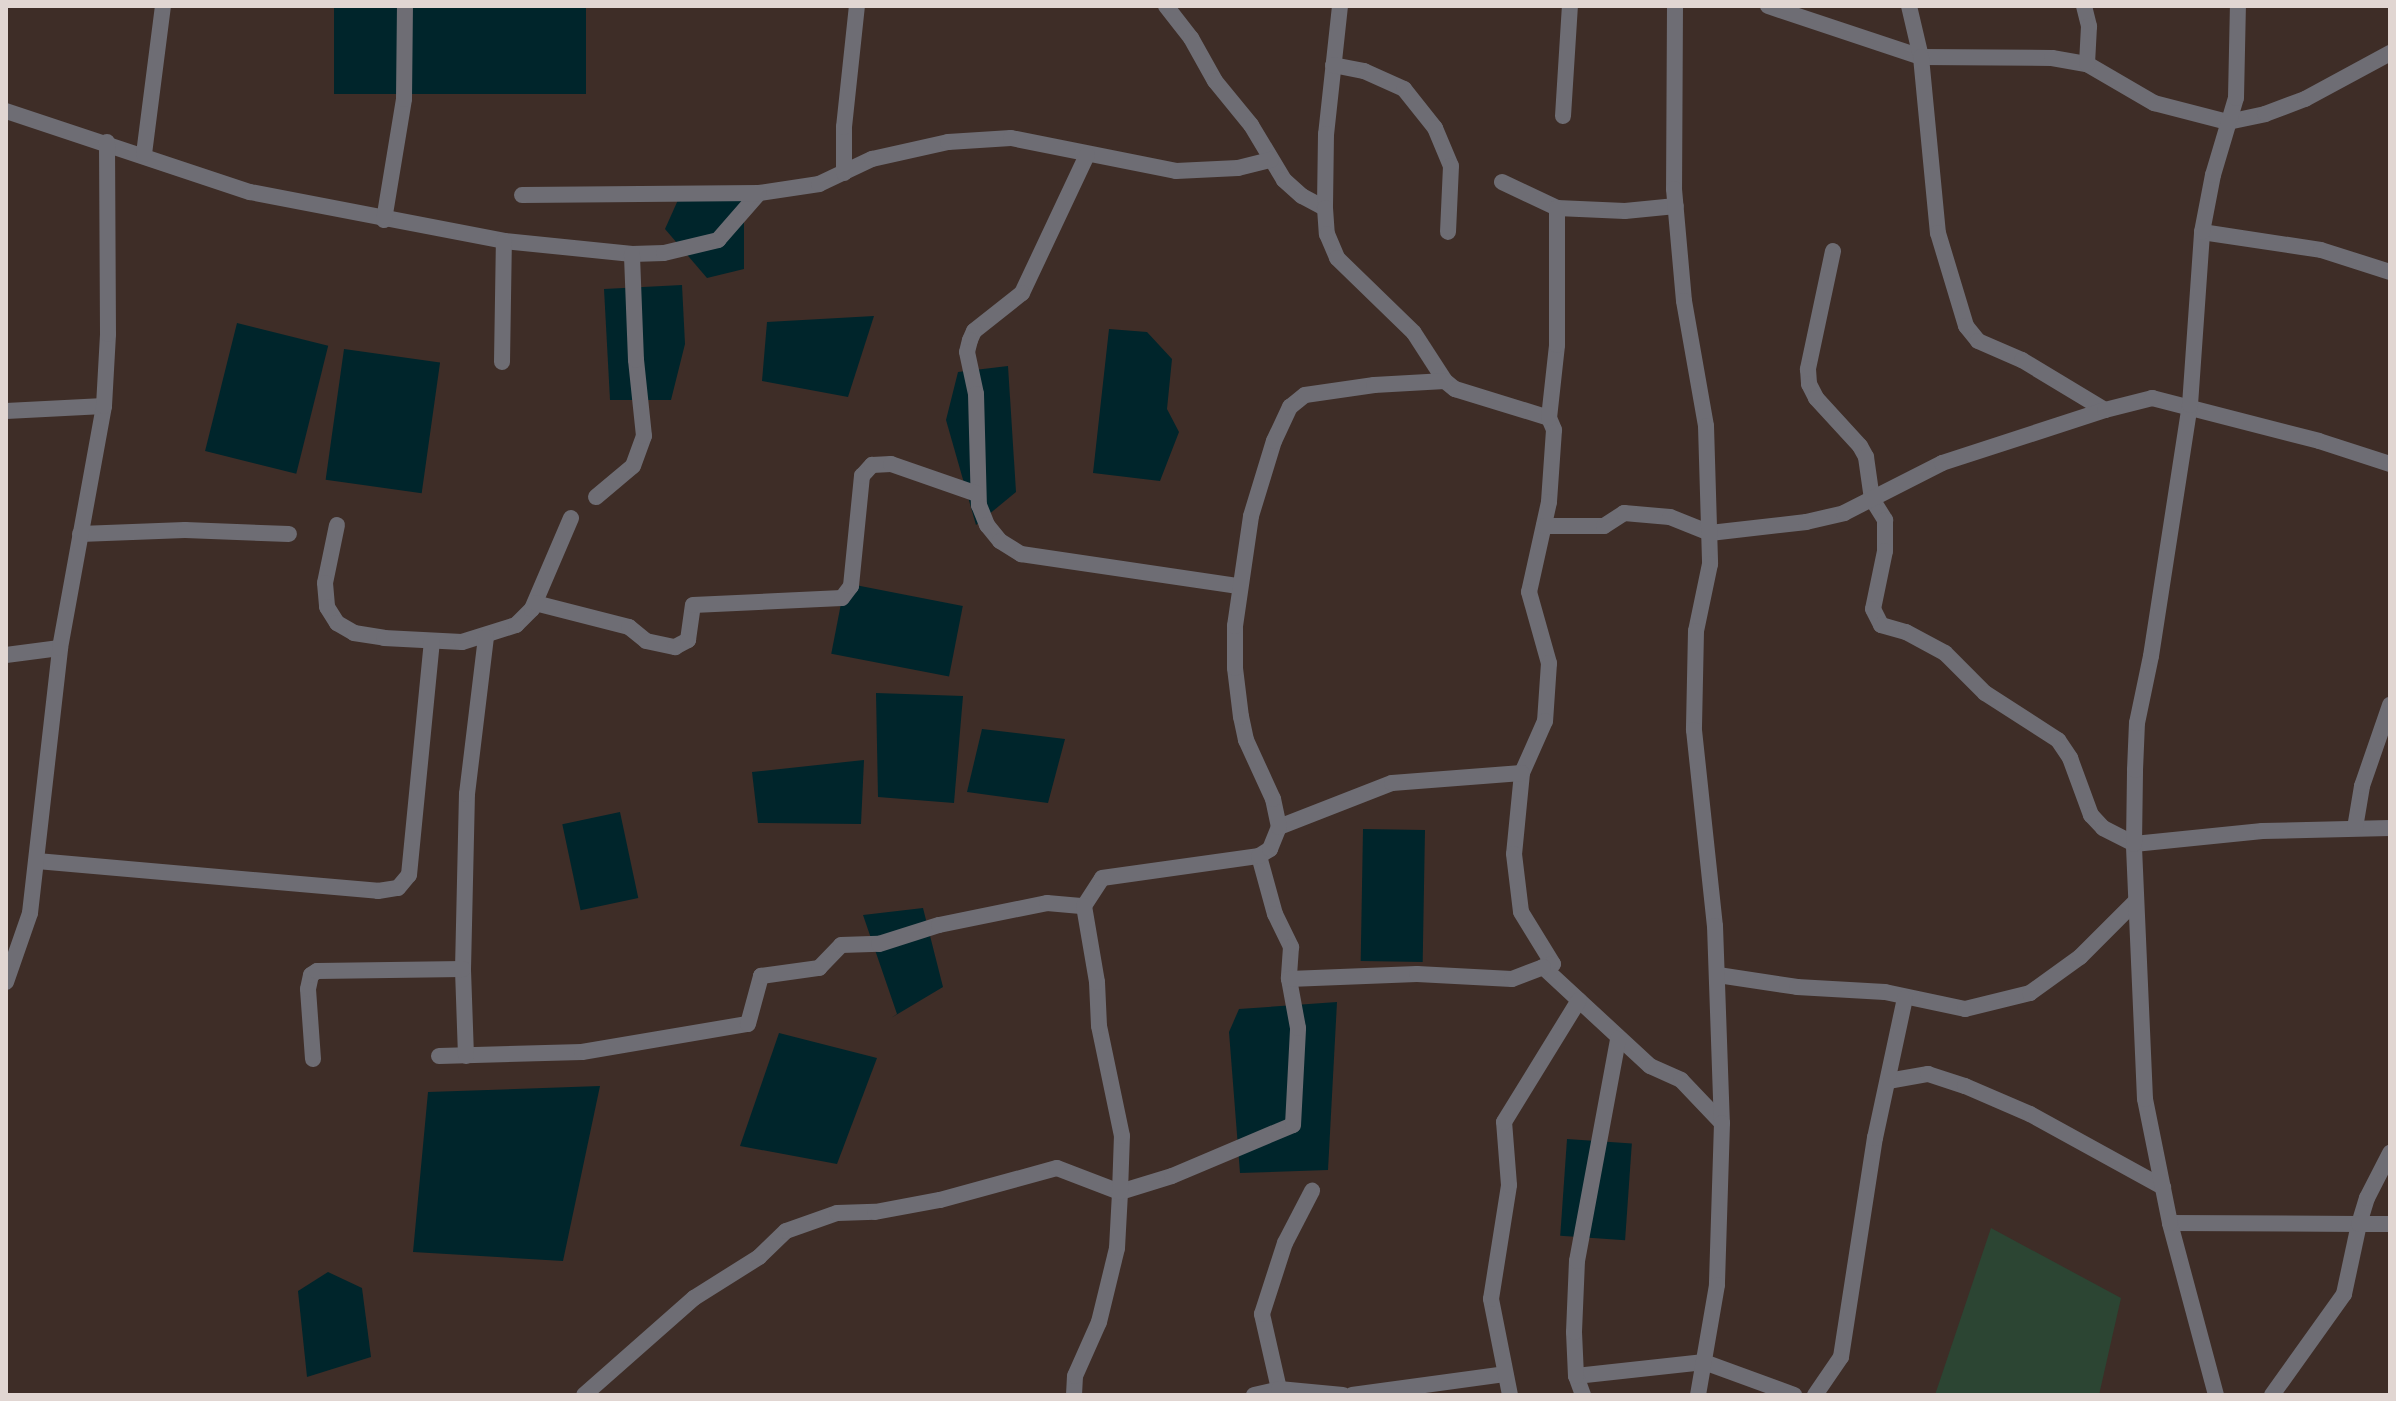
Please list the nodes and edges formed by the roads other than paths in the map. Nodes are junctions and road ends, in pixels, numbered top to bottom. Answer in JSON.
{"nodes":[{"id":1,"x":163,"y":6,"type":"edge"},
{"id":2,"x":405,"y":6,"type":"edge"},
{"id":3,"x":857,"y":6,"type":"edge"},
{"id":4,"x":1166,"y":6,"type":"edge"},
{"id":5,"x":1340,"y":6,"type":"edge"},
{"id":6,"x":1570,"y":6,"type":"edge"},
{"id":7,"x":1675,"y":6,"type":"edge"},
{"id":8,"x":1768,"y":6,"type":"edge"},
{"id":9,"x":1909,"y":6,"type":"edge"},
{"id":10,"x":2084,"y":6,"type":"edge"},
{"id":11,"x":2238,"y":6,"type":"edge"},
{"id":12,"x":2390,"y":53,"type":"edge"},
{"id":13,"x":1921,"y":57,"type":"junction"},
{"id":14,"x":2087,"y":64,"type":"junction"},
{"id":15,"x":1333,"y":65,"type":"junction"},
{"id":16,"x":6,"y":111,"type":"edge"},
{"id":17,"x":1563,"y":116,"type":"dead end"},
{"id":18,"x":2228,"y":122,"type":"junction"},
{"id":19,"x":107,"y":142,"type":"junction"},
{"id":20,"x":144,"y":154,"type":"junction"},
{"id":21,"x":1087,"y":155,"type":"junction"},
{"id":22,"x":1271,"y":160,"type":"junction"},
{"id":23,"x":844,"y":173,"type":"junction"},
{"id":24,"x":1502,"y":182,"type":"dead end"},
{"id":25,"x":759,"y":193,"type":"junction"},
{"id":26,"x":522,"y":195,"type":"dead end"},
{"id":27,"x":1676,"y":206,"type":"junction"},
{"id":28,"x":1325,"y":208,"type":"junction"},
{"id":29,"x":1557,"y":208,"type":"junction"},
{"id":30,"x":384,"y":220,"type":"junction"},
{"id":31,"x":1448,"y":232,"type":"dead end"},
{"id":32,"x":2202,"y":232,"type":"junction"},
{"id":33,"x":504,"y":241,"type":"junction"},
{"id":34,"x":1833,"y":251,"type":"dead end"},
{"id":35,"x":632,"y":254,"type":"junction"},
{"id":36,"x":2390,"y":272,"type":"edge"},
{"id":37,"x":502,"y":362,"type":"dead end"},
{"id":38,"x":1445,"y":381,"type":"junction"},
{"id":39,"x":2190,"y":405,"type":"junction"},
{"id":40,"x":104,"y":406,"type":"junction"},
{"id":41,"x":2105,"y":410,"type":"junction"},
{"id":42,"x":6,"y":411,"type":"edge"},
{"id":43,"x":1549,"y":418,"type":"junction"},
{"id":44,"x":2390,"y":464,"type":"edge"},
{"id":45,"x":977,"y":494,"type":"junction"},
{"id":46,"x":596,"y":497,"type":"dead end"},
{"id":47,"x":1872,"y":499,"type":"junction"},
{"id":48,"x":571,"y":518,"type":"dead end"},
{"id":49,"x":337,"y":525,"type":"dead end"},
{"id":50,"x":1544,"y":526,"type":"junction"},
{"id":51,"x":1710,"y":533,"type":"junction"},
{"id":52,"x":80,"y":534,"type":"junction"},
{"id":53,"x":289,"y":534,"type":"dead end"},
{"id":54,"x":1239,"y":586,"type":"junction"},
{"id":55,"x":535,"y":603,"type":"junction"},
{"id":56,"x":486,"y":637,"type":"junction"},
{"id":57,"x":432,"y":641,"type":"junction"},
{"id":58,"x":60,"y":648,"type":"junction"},
{"id":59,"x":6,"y":655,"type":"edge"},
{"id":60,"x":2390,"y":705,"type":"edge"},
{"id":61,"x":1522,"y":773,"type":"junction"},
{"id":62,"x":1279,"y":827,"type":"junction"},
{"id":63,"x":2355,"y":828,"type":"junction"},
{"id":64,"x":2390,"y":828,"type":"edge"},
{"id":65,"x":2134,"y":844,"type":"junction"},
{"id":66,"x":1259,"y":856,"type":"junction"},
{"id":67,"x":37,"y":861,"type":"junction"},
{"id":68,"x":2136,"y":901,"type":"junction"},
{"id":69,"x":1084,"y":906,"type":"junction"},
{"id":70,"x":1543,"y":967,"type":"junction"},
{"id":71,"x":463,"y":969,"type":"junction"},
{"id":72,"x":1718,"y":975,"type":"junction"},
{"id":73,"x":1289,"y":979,"type":"junction"},
{"id":74,"x":6,"y":982,"type":"edge"},
{"id":75,"x":1905,"y":998,"type":"junction"},
{"id":76,"x":1579,"y":1000,"type":"junction"},
{"id":77,"x":1618,"y":1039,"type":"junction"},
{"id":78,"x":439,"y":1056,"type":"dead end"},
{"id":79,"x":466,"y":1056,"type":"junction"},
{"id":80,"x":313,"y":1059,"type":"dead end"},
{"id":81,"x":1888,"y":1081,"type":"junction"},
{"id":82,"x":1722,"y":1123,"type":"junction"},
{"id":83,"x":2390,"y":1153,"type":"edge"},
{"id":84,"x":2163,"y":1187,"type":"junction"},
{"id":85,"x":1312,"y":1191,"type":"dead end"},
{"id":86,"x":1120,"y":1192,"type":"junction"},
{"id":87,"x":2170,"y":1223,"type":"junction"},
{"id":88,"x":2359,"y":1224,"type":"junction"},
{"id":89,"x":2390,"y":1224,"type":"edge"},
{"id":90,"x":1704,"y":1362,"type":"junction"},
{"id":91,"x":1505,"y":1374,"type":"junction"},
{"id":92,"x":1576,"y":1376,"type":"junction"},
{"id":93,"x":1279,"y":1389,"type":"junction"},
{"id":94,"x":584,"y":1395,"type":"edge"},
{"id":95,"x":1074,"y":1395,"type":"edge"},
{"id":96,"x":1254,"y":1395,"type":"edge"},
{"id":97,"x":1343,"y":1395,"type":"edge"},
{"id":98,"x":1352,"y":1395,"type":"edge"},
{"id":99,"x":1510,"y":1395,"type":"edge"},
{"id":100,"x":1583,"y":1395,"type":"edge"},
{"id":101,"x":1698,"y":1395,"type":"edge"},
{"id":102,"x":1794,"y":1395,"type":"edge"},
{"id":103,"x":1815,"y":1395,"type":"edge"},
{"id":104,"x":2216,"y":1395,"type":"edge"},
{"id":105,"x":2272,"y":1395,"type":"edge"}],
"edges":[{"from":1,"to":20,"type":"street"},
{"from":2,"to":30,"type":"street"},
{"from":3,"to":23,"type":"street"},
{"from":4,"to":22,"type":"street"},
{"from":5,"to":15,"type":"street"},
{"from":6,"to":17,"type":"street"},
{"from":7,"to":27,"type":"street"},
{"from":8,"to":13,"type":"street"},
{"from":9,"to":13,"type":"street"},
{"from":10,"to":14,"type":"street"},
{"from":11,"to":18,"type":"street"},
{"from":12,"to":18,"type":"street"},
{"from":13,"to":14,"type":"street"},
{"from":13,"to":41,"type":"street"},
{"from":14,"to":18,"type":"street"},
{"from":15,"to":28,"type":"street"},
{"from":15,"to":31,"type":"street"},
{"from":16,"to":19,"type":"street"},
{"from":18,"to":32,"type":"street"},
{"from":19,"to":20,"type":"street"},
{"from":19,"to":40,"type":"street"},
{"from":20,"to":30,"type":"street"},
{"from":21,"to":22,"type":"street"},
{"from":21,"to":23,"type":"street"},
{"from":21,"to":45,"type":"street"},
{"from":22,"to":28,"type":"street"},
{"from":23,"to":25,"type":"street"},
{"from":24,"to":29,"type":"street"},
{"from":25,"to":26,"type":"street"},
{"from":25,"to":35,"type":"street"},
{"from":27,"to":29,"type":"street"},
{"from":27,"to":51,"type":"street"},
{"from":28,"to":38,"type":"street"},
{"from":29,"to":43,"type":"street"},
{"from":30,"to":33,"type":"street"},
{"from":32,"to":36,"type":"street"},
{"from":32,"to":39,"type":"street"},
{"from":33,"to":35,"type":"street"},
{"from":33,"to":37,"type":"street"},
{"from":34,"to":47,"type":"street"},
{"from":35,"to":46,"type":"street"},
{"from":38,"to":43,"type":"street"},
{"from":38,"to":54,"type":"street"},
{"from":39,"to":41,"type":"street"},
{"from":39,"to":44,"type":"street"},
{"from":39,"to":65,"type":"street"},
{"from":40,"to":42,"type":"street"},
{"from":40,"to":52,"type":"street"},
{"from":41,"to":47,"type":"street"},
{"from":43,"to":50,"type":"street"},
{"from":45,"to":54,"type":"street"},
{"from":45,"to":55,"type":"street"},
{"from":47,"to":51,"type":"street"},
{"from":47,"to":65,"type":"street"},
{"from":48,"to":55,"type":"street"},
{"from":49,"to":57,"type":"street"},
{"from":50,"to":51,"type":"street"},
{"from":50,"to":61,"type":"street"},
{"from":51,"to":72,"type":"street"},
{"from":52,"to":53,"type":"street"},
{"from":52,"to":58,"type":"street"},
{"from":54,"to":62,"type":"street"},
{"from":55,"to":56,"type":"street"},
{"from":56,"to":57,"type":"street"},
{"from":56,"to":71,"type":"street"},
{"from":57,"to":67,"type":"street"},
{"from":58,"to":59,"type":"street"},
{"from":58,"to":67,"type":"street"},
{"from":60,"to":63,"type":"street"},
{"from":61,"to":62,"type":"street"},
{"from":61,"to":70,"type":"street"},
{"from":62,"to":66,"type":"street"},
{"from":63,"to":64,"type":"street"},
{"from":63,"to":65,"type":"street"},
{"from":65,"to":68,"type":"street"},
{"from":66,"to":69,"type":"street"},
{"from":66,"to":73,"type":"street"},
{"from":67,"to":74,"type":"street"},
{"from":68,"to":75,"type":"street"},
{"from":68,"to":84,"type":"street"},
{"from":69,"to":79,"type":"street"},
{"from":69,"to":86,"type":"street"},
{"from":70,"to":73,"type":"street"},
{"from":70,"to":76,"type":"street"},
{"from":71,"to":79,"type":"street"},
{"from":71,"to":80,"type":"street"},
{"from":72,"to":75,"type":"street"},
{"from":72,"to":82,"type":"street"},
{"from":73,"to":86,"type":"street"},
{"from":75,"to":81,"type":"street"},
{"from":76,"to":77,"type":"street"},
{"from":76,"to":91,"type":"street"},
{"from":77,"to":82,"type":"street"},
{"from":77,"to":92,"type":"street"},
{"from":78,"to":79,"type":"street"},
{"from":81,"to":84,"type":"street"},
{"from":81,"to":103,"type":"street"},
{"from":82,"to":90,"type":"street"},
{"from":83,"to":88,"type":"street"},
{"from":84,"to":87,"type":"street"},
{"from":85,"to":93,"type":"street"},
{"from":86,"to":94,"type":"street"},
{"from":86,"to":95,"type":"street"},
{"from":87,"to":88,"type":"street"},
{"from":87,"to":104,"type":"street"},
{"from":88,"to":89,"type":"street"},
{"from":88,"to":105,"type":"street"},
{"from":90,"to":92,"type":"street"},
{"from":90,"to":101,"type":"street"},
{"from":90,"to":102,"type":"street"},
{"from":91,"to":98,"type":"street"},
{"from":91,"to":99,"type":"street"},
{"from":92,"to":100,"type":"street"},
{"from":93,"to":96,"type":"street"},
{"from":93,"to":97,"type":"street"}]}
